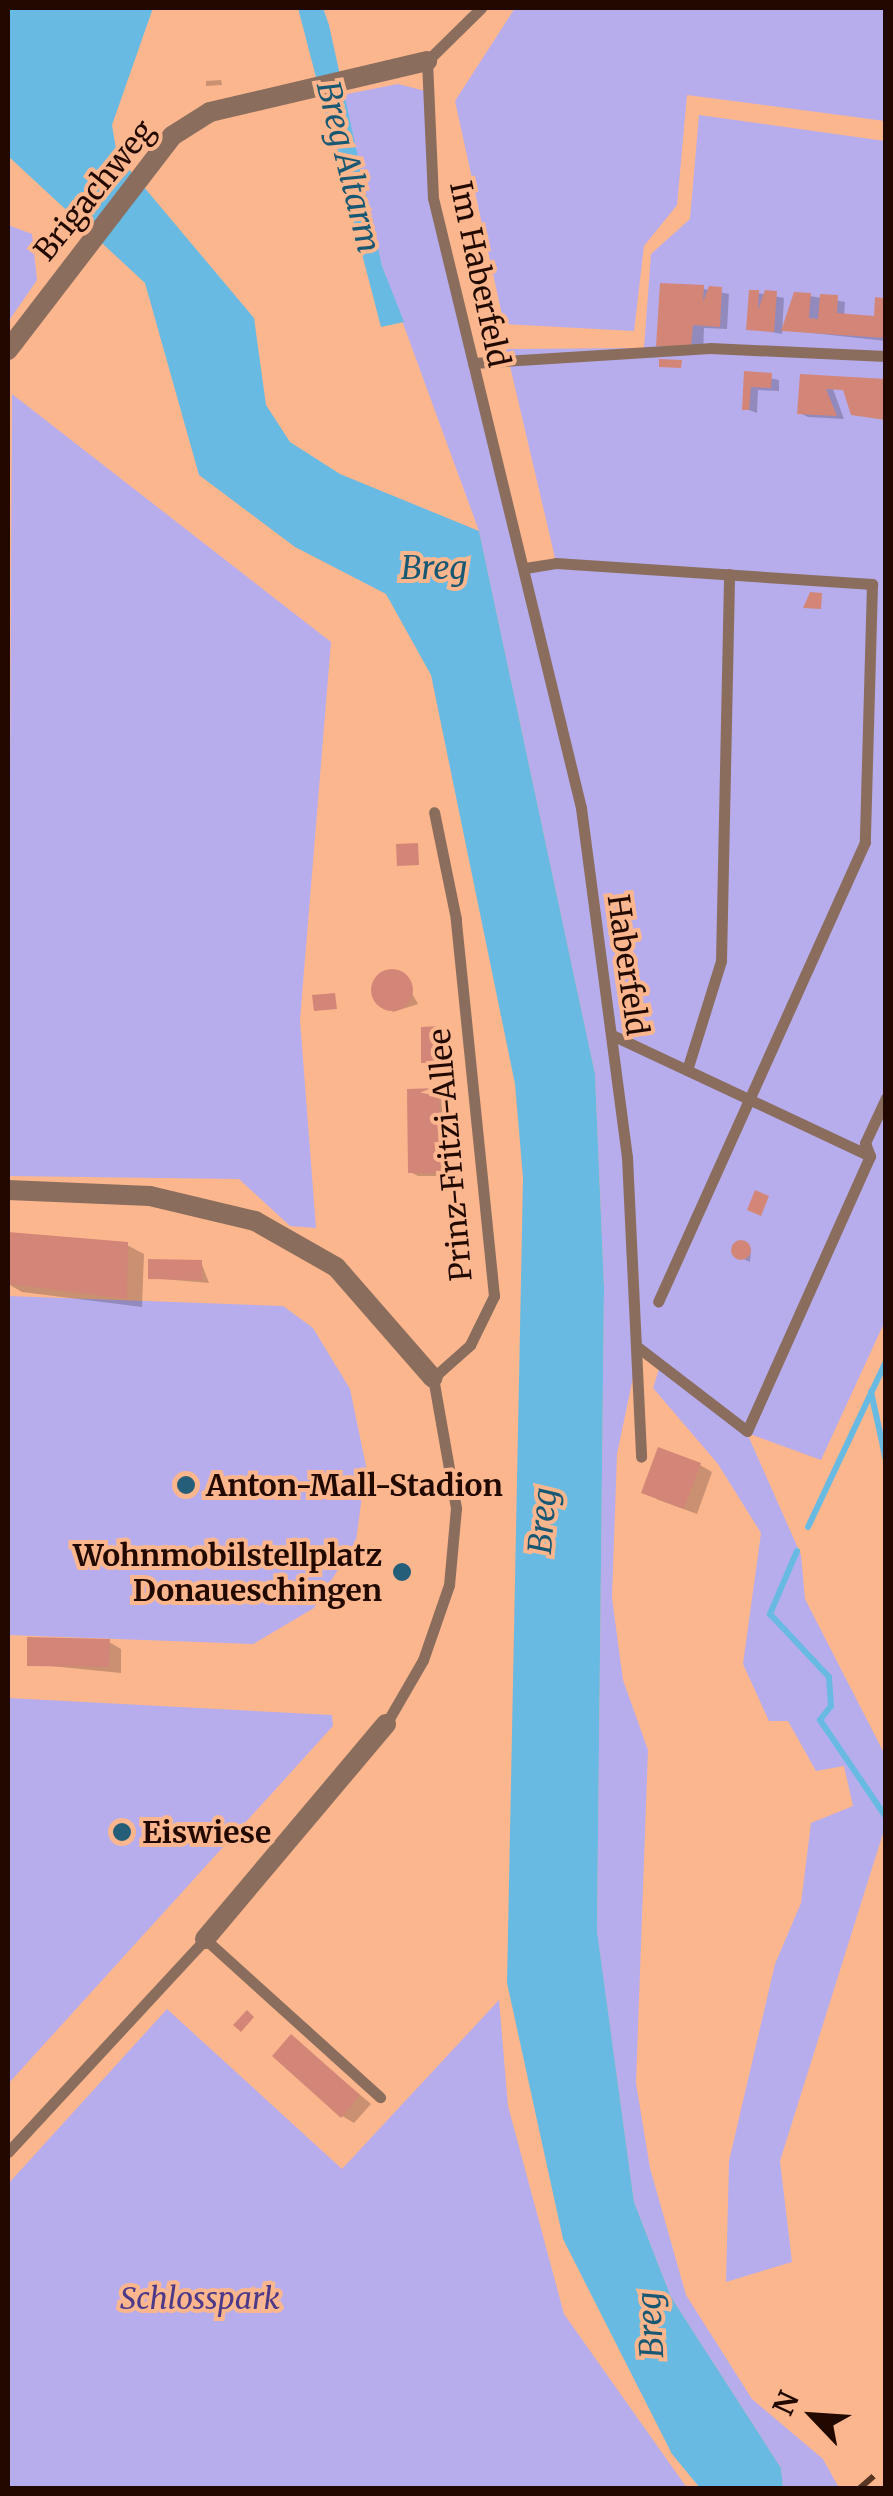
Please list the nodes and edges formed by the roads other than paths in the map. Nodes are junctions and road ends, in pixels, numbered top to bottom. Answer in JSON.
{"nodes":[{"id":1,"x":482,"y":8,"type":"edge"},
{"id":2,"x":428,"y":61,"type":"junction"},
{"id":3,"x":8,"y":350,"type":"edge"},
{"id":4,"x":886,"y":356,"type":"edge"},
{"id":5,"x":473,"y":363,"type":"junction"},
{"id":6,"x":525,"y":568,"type":"junction"},
{"id":7,"x":729,"y":574,"type":"junction"},
{"id":8,"x":434,"y":812,"type":"dead end"},
{"id":9,"x":612,"y":1035,"type":"junction"},
{"id":10,"x":687,"y":1070,"type":"junction"},
{"id":11,"x":886,"y":1098,"type":"edge"},
{"id":12,"x":749,"y":1100,"type":"junction"},
{"id":13,"x":870,"y":1156,"type":"junction"},
{"id":14,"x":8,"y":1190,"type":"edge"},
{"id":15,"x":658,"y":1302,"type":"dead end"},
{"id":16,"x":639,"y":1348,"type":"junction"},
{"id":17,"x":433,"y":1378,"type":"junction"},
{"id":18,"x":641,"y":1457,"type":"dead end"},
{"id":19,"x":386,"y":1724,"type":"joint"},
{"id":20,"x":205,"y":1939,"type":"junction"},
{"id":21,"x":380,"y":2096,"type":"dead end"},
{"id":22,"x":8,"y":2152,"type":"edge"}],
"edges":[{"from":1,"to":2,"type":"lane"},
{"from":2,"to":3,"type":"street","name":"Brigachweg"},
{"from":2,"to":5,"type":"lane","name":"Im Haberfeld"},
{"from":4,"to":5,"type":"lane"},
{"from":5,"to":6,"type":"lane","name":"Im Haberfeld"},
{"from":6,"to":7,"type":"lane"},
{"from":6,"to":9,"type":"lane","name":"Haberfeld"},
{"from":7,"to":10,"type":"lane"},
{"from":7,"to":12,"type":"lane"},
{"from":8,"to":17,"type":"lane","name":"Prinz-Fritzi-Allee"},
{"from":9,"to":10,"type":"lane"},
{"from":9,"to":16,"type":"lane","name":"Haberfeld"},
{"from":10,"to":12,"type":"lane"},
{"from":11,"to":13,"type":"lane"},
{"from":12,"to":13,"type":"lane"},
{"from":12,"to":15,"type":"lane"},
{"from":13,"to":16,"type":"lane"},
{"from":14,"to":17,"type":"street"},
{"from":16,"to":18,"type":"lane","name":"Haberfeld"},
{"from":17,"to":19,"type":"lane"},
{"from":19,"to":20,"type":"street"},
{"from":20,"to":21,"type":"lane"},
{"from":20,"to":22,"type":"lane"}]}
